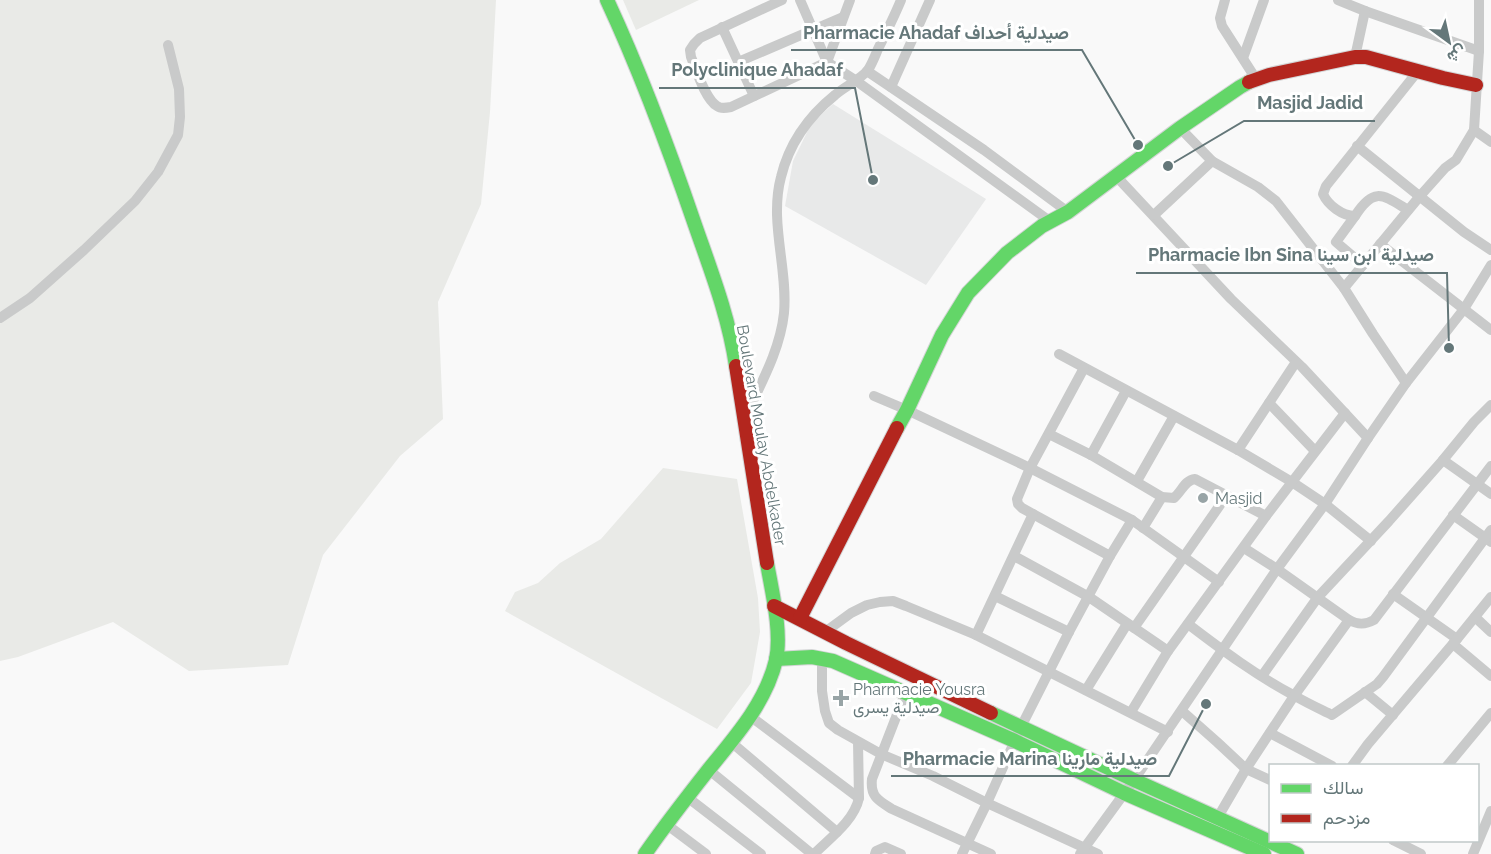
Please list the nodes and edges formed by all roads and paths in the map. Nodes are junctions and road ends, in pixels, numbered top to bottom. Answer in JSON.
{"nodes":[{"id":1,"x":607,"y":0,"type":"edge"},
{"id":2,"x":782,"y":0,"type":"edge"},
{"id":3,"x":800,"y":0,"type":"edge"},
{"id":4,"x":850,"y":0,"type":"edge"},
{"id":5,"x":930,"y":0,"type":"edge"},
{"id":6,"x":1225,"y":0,"type":"edge"},
{"id":7,"x":1264,"y":0,"type":"edge"},
{"id":8,"x":1338,"y":0,"type":"edge"},
{"id":9,"x":1479,"y":0,"type":"edge"},
{"id":10,"x":1483,"y":0,"type":"edge"},
{"id":11,"x":897,"y":2,"type":"edge"},
{"id":12,"x":1491,"y":4,"type":"edge"},
{"id":13,"x":1365,"y":11,"type":"junction"},
{"id":14,"x":843,"y":17,"type":"junction"},
{"id":15,"x":722,"y":27,"type":"junction"},
{"id":16,"x":813,"y":29,"type":"junction"},
{"id":17,"x":168,"y":45,"type":"dead end"},
{"id":18,"x":1479,"y":51,"type":"junction"},
{"id":19,"x":1355,"y":57,"type":"junction"},
{"id":20,"x":1243,"y":58,"type":"junction"},
{"id":21,"x":738,"y":62,"type":"junction"},
{"id":22,"x":827,"y":62,"type":"junction"},
{"id":23,"x":867,"y":71,"type":"junction"},
{"id":24,"x":1418,"y":71,"type":"junction"},
{"id":25,"x":1256,"y":79,"type":"junction"},
{"id":26,"x":855,"y":80,"type":"junction"},
{"id":27,"x":1476,"y":85,"type":"junction"},
{"id":28,"x":891,"y":87,"type":"junction"},
{"id":29,"x":754,"y":96,"type":"junction"},
{"id":30,"x":1180,"y":128,"type":"junction"},
{"id":31,"x":1474,"y":130,"type":"junction"},
{"id":32,"x":1491,"y":141,"type":"edge"},
{"id":33,"x":1357,"y":146,"type":"junction"},
{"id":34,"x":1212,"y":161,"type":"junction"},
{"id":35,"x":1116,"y":176,"type":"junction"},
{"id":36,"x":1420,"y":196,"type":"junction"},
{"id":37,"x":1408,"y":210,"type":"junction"},
{"id":38,"x":1068,"y":212,"type":"junction"},
{"id":39,"x":1154,"y":215,"type":"junction"},
{"id":40,"x":1355,"y":216,"type":"junction"},
{"id":41,"x":1051,"y":222,"type":"junction"},
{"id":42,"x":1380,"y":244,"type":"junction"},
{"id":43,"x":1491,"y":250,"type":"edge"},
{"id":44,"x":1363,"y":265,"type":"junction"},
{"id":45,"x":1491,"y":265,"type":"edge"},
{"id":46,"x":1344,"y":288,"type":"junction"},
{"id":47,"x":1464,"y":309,"type":"junction"},
{"id":48,"x":0,"y":318,"type":"edge"},
{"id":49,"x":1491,"y":330,"type":"edge"},
{"id":50,"x":1059,"y":354,"type":"dead end"},
{"id":51,"x":1296,"y":362,"type":"junction"},
{"id":52,"x":1084,"y":368,"type":"junction"},
{"id":53,"x":1406,"y":383,"type":"junction"},
{"id":54,"x":1126,"y":391,"type":"junction"},
{"id":55,"x":874,"y":396,"type":"dead end"},
{"id":56,"x":1269,"y":403,"type":"junction"},
{"id":57,"x":1491,"y":405,"type":"edge"},
{"id":58,"x":907,"y":410,"type":"junction"},
{"id":59,"x":1345,"y":413,"type":"junction"},
{"id":60,"x":1173,"y":416,"type":"junction"},
{"id":61,"x":744,"y":420,"type":"junction"},
{"id":62,"x":1049,"y":434,"type":"junction"},
{"id":63,"x":1368,"y":438,"type":"junction"},
{"id":64,"x":1238,"y":450,"type":"junction"},
{"id":65,"x":1315,"y":451,"type":"junction"},
{"id":66,"x":1091,"y":455,"type":"junction"},
{"id":67,"x":1443,"y":460,"type":"junction"},
{"id":68,"x":1491,"y":465,"type":"edge"},
{"id":69,"x":1030,"y":468,"type":"junction"},
{"id":70,"x":1137,"y":481,"type":"junction"},
{"id":71,"x":1292,"y":482,"type":"junction"},
{"id":72,"x":1477,"y":484,"type":"junction"},
{"id":73,"x":1491,"y":494,"type":"edge"},
{"id":74,"x":1227,"y":495,"type":"junction"},
{"id":75,"x":1162,"y":496,"type":"junction"},
{"id":76,"x":1324,"y":504,"type":"junction"},
{"id":77,"x":1033,"y":514,"type":"junction"},
{"id":78,"x":1453,"y":515,"type":"junction"},
{"id":79,"x":1266,"y":516,"type":"junction"},
{"id":80,"x":1132,"y":520,"type":"junction"},
{"id":81,"x":1143,"y":528,"type":"junction"},
{"id":82,"x":1489,"y":537,"type":"edge"},
{"id":83,"x":1371,"y":541,"type":"junction"},
{"id":84,"x":1244,"y":548,"type":"junction"},
{"id":85,"x":1014,"y":556,"type":"junction"},
{"id":86,"x":1110,"y":556,"type":"junction"},
{"id":87,"x":1184,"y":557,"type":"junction"},
{"id":88,"x":1277,"y":569,"type":"junction"},
{"id":89,"x":1219,"y":582,"type":"junction"},
{"id":90,"x":1393,"y":594,"type":"junction"},
{"id":91,"x":995,"y":596,"type":"junction"},
{"id":92,"x":1089,"y":597,"type":"junction"},
{"id":93,"x":1318,"y":597,"type":"junction"},
{"id":94,"x":1491,"y":597,"type":"edge"},
{"id":95,"x":774,"y":606,"type":"junction"},
{"id":96,"x":1426,"y":617,"type":"junction"},
{"id":97,"x":1475,"y":617,"type":"junction"},
{"id":98,"x":800,"y":618,"type":"junction"},
{"id":99,"x":1348,"y":620,"type":"junction"},
{"id":100,"x":1188,"y":624,"type":"junction"},
{"id":101,"x":1131,"y":626,"type":"junction"},
{"id":102,"x":825,"y":632,"type":"junction"},
{"id":103,"x":1069,"y":632,"type":"junction"},
{"id":104,"x":1491,"y":632,"type":"edge"},
{"id":105,"x":976,"y":635,"type":"junction"},
{"id":106,"x":1455,"y":642,"type":"junction"},
{"id":107,"x":1222,"y":650,"type":"junction"},
{"id":108,"x":1168,"y":651,"type":"junction"},
{"id":109,"x":822,"y":658,"type":"junction"},
{"id":110,"x":776,"y":659,"type":"junction"},
{"id":111,"x":1050,"y":671,"type":"junction"},
{"id":112,"x":1262,"y":676,"type":"junction"},
{"id":113,"x":1491,"y":676,"type":"edge"},
{"id":114,"x":1086,"y":690,"type":"junction"},
{"id":115,"x":1365,"y":692,"type":"junction"},
{"id":116,"x":905,"y":694,"type":"junction"},
{"id":117,"x":1294,"y":696,"type":"junction"},
{"id":118,"x":1182,"y":711,"type":"junction"},
{"id":119,"x":1131,"y":712,"type":"junction"},
{"id":120,"x":1393,"y":715,"type":"junction"},
{"id":121,"x":750,"y":716,"type":"junction"},
{"id":122,"x":1490,"y":716,"type":"edge"},
{"id":123,"x":1021,"y":727,"type":"junction"},
{"id":124,"x":1167,"y":732,"type":"junction"},
{"id":125,"x":1270,"y":733,"type":"junction"},
{"id":126,"x":858,"y":741,"type":"junction"},
{"id":127,"x":1015,"y":741,"type":"junction"},
{"id":128,"x":731,"y":742,"type":"junction"},
{"id":129,"x":881,"y":754,"type":"junction"},
{"id":130,"x":1330,"y":764,"type":"edge"},
{"id":131,"x":1353,"y":764,"type":"edge"},
{"id":132,"x":1448,"y":764,"type":"edge"},
{"id":133,"x":1246,"y":769,"type":"junction"},
{"id":134,"x":709,"y":770,"type":"junction"},
{"id":135,"x":1134,"y":780,"type":"junction"},
{"id":136,"x":1269,"y":780,"type":"edge"},
{"id":137,"x":1124,"y":793,"type":"junction"},
{"id":138,"x":687,"y":797,"type":"junction"},
{"id":139,"x":859,"y":798,"type":"junction"},
{"id":140,"x":987,"y":803,"type":"junction"},
{"id":141,"x":1491,"y":811,"type":"edge"},
{"id":142,"x":1218,"y":817,"type":"junction"},
{"id":143,"x":666,"y":824,"type":"junction"},
{"id":144,"x":837,"y":832,"type":"junction"},
{"id":145,"x":1479,"y":840,"type":"edge"},
{"id":146,"x":1269,"y":841,"type":"edge"},
{"id":147,"x":1272,"y":842,"type":"edge"},
{"id":148,"x":968,"y":843,"type":"junction"},
{"id":149,"x":1400,"y":845,"type":"edge"},
{"id":150,"x":1082,"y":851,"type":"edge"},
{"id":151,"x":652,"y":852,"type":"edge"},
{"id":152,"x":706,"y":854,"type":"edge"},
{"id":153,"x":761,"y":854,"type":"edge"},
{"id":154,"x":813,"y":854,"type":"edge"},
{"id":155,"x":874,"y":854,"type":"edge"},
{"id":156,"x":902,"y":854,"type":"edge"},
{"id":157,"x":962,"y":854,"type":"edge"},
{"id":158,"x":991,"y":854,"type":"edge"},
{"id":159,"x":1098,"y":854,"type":"edge"},
{"id":160,"x":1262,"y":854,"type":"edge"},
{"id":161,"x":1298,"y":854,"type":"edge"},
{"id":162,"x":1421,"y":854,"type":"edge"}],
"edges":[{"from":1,"to":61,"type":"street","name":"Boulevard Moulay Abdelkader"},
{"from":2,"to":15,"type":"street"},
{"from":3,"to":16,"type":"street"},
{"from":4,"to":14,"type":"street"},
{"from":5,"to":28,"type":"street"},
{"from":6,"to":20,"type":"street"},
{"from":7,"to":20,"type":"street"},
{"from":8,"to":13,"type":"street"},
{"from":9,"to":18,"type":"street"},
{"from":10,"to":12,"type":"street"},
{"from":11,"to":23,"type":"street"},
{"from":13,"to":18,"type":"street"},
{"from":13,"to":19,"type":"street"},
{"from":14,"to":16,"type":"street"},
{"from":14,"to":22,"type":"street"},
{"from":15,"to":21,"type":"street"},
{"from":15,"to":29,"type":"street"},
{"from":16,"to":21,"type":"street"},
{"from":16,"to":22,"type":"street"},
{"from":17,"to":48,"type":"street"},
{"from":18,"to":27,"type":"street"},
{"from":19,"to":24,"type":"street"},
{"from":19,"to":25,"type":"street"},
{"from":20,"to":25,"type":"street"},
{"from":21,"to":29,"type":"street"},
{"from":22,"to":26,"type":"street"},
{"from":22,"to":29,"type":"street"},
{"from":23,"to":26,"type":"street"},
{"from":23,"to":28,"type":"street"},
{"from":24,"to":27,"type":"street"},
{"from":24,"to":33,"type":"street"},
{"from":25,"to":30,"type":"street"},
{"from":26,"to":41,"type":"street"},
{"from":26,"to":61,"type":"street"},
{"from":27,"to":31,"type":"street"},
{"from":28,"to":38,"type":"street"},
{"from":30,"to":34,"type":"street"},
{"from":30,"to":35,"type":"street"},
{"from":31,"to":32,"type":"street"},
{"from":31,"to":36,"type":"street"},
{"from":33,"to":36,"type":"street"},
{"from":33,"to":40,"type":"street"},
{"from":34,"to":39,"type":"street"},
{"from":34,"to":46,"type":"street"},
{"from":35,"to":38,"type":"street"},
{"from":35,"to":39,"type":"street"},
{"from":36,"to":37,"type":"street"},
{"from":36,"to":43,"type":"street"},
{"from":37,"to":40,"type":"street"},
{"from":37,"to":42,"type":"street"},
{"from":38,"to":41,"type":"street"},
{"from":39,"to":51,"type":"street"},
{"from":40,"to":44,"type":"street"},
{"from":41,"to":58,"type":"street"},
{"from":42,"to":44,"type":"street"},
{"from":42,"to":47,"type":"street"},
{"from":44,"to":46,"type":"street"},
{"from":45,"to":47,"type":"street"},
{"from":46,"to":53,"type":"street"},
{"from":47,"to":49,"type":"street"},
{"from":47,"to":53,"type":"street"},
{"from":50,"to":52,"type":"street"},
{"from":51,"to":56,"type":"street"},
{"from":51,"to":59,"type":"street"},
{"from":52,"to":54,"type":"street"},
{"from":52,"to":62,"type":"street"},
{"from":53,"to":63,"type":"street"},
{"from":54,"to":60,"type":"street"},
{"from":54,"to":66,"type":"street"},
{"from":55,"to":58,"type":"street"},
{"from":56,"to":64,"type":"street"},
{"from":56,"to":65,"type":"street"},
{"from":57,"to":67,"type":"street"},
{"from":58,"to":69,"type":"street"},
{"from":58,"to":98,"type":"street"},
{"from":59,"to":63,"type":"street"},
{"from":59,"to":65,"type":"street"},
{"from":60,"to":64,"type":"street"},
{"from":60,"to":70,"type":"street"},
{"from":61,"to":95,"type":"street","name":"Boulevard Moulay Abdelkader"},
{"from":62,"to":66,"type":"street"},
{"from":62,"to":69,"type":"street"},
{"from":63,"to":76,"type":"street"},
{"from":64,"to":71,"type":"street"},
{"from":65,"to":71,"type":"street"},
{"from":66,"to":70,"type":"street"},
{"from":67,"to":72,"type":"street"},
{"from":67,"to":83,"type":"street"},
{"from":68,"to":72,"type":"street"},
{"from":69,"to":77,"type":"street"},
{"from":69,"to":80,"type":"street"},
{"from":70,"to":75,"type":"street"},
{"from":71,"to":76,"type":"street"},
{"from":71,"to":79,"type":"street"},
{"from":72,"to":73,"type":"street"},
{"from":72,"to":78,"type":"street"},
{"from":74,"to":75,"type":"street"},
{"from":74,"to":79,"type":"street"},
{"from":74,"to":87,"type":"street"},
{"from":75,"to":81,"type":"street"},
{"from":76,"to":83,"type":"street"},
{"from":76,"to":88,"type":"street"},
{"from":77,"to":85,"type":"street"},
{"from":77,"to":86,"type":"street"},
{"from":78,"to":82,"type":"street"},
{"from":78,"to":90,"type":"street"},
{"from":79,"to":84,"type":"street"},
{"from":80,"to":81,"type":"street"},
{"from":80,"to":86,"type":"street"},
{"from":81,"to":87,"type":"street"},
{"from":82,"to":96,"type":"street"},
{"from":83,"to":93,"type":"street"},
{"from":84,"to":88,"type":"street"},
{"from":84,"to":89,"type":"street"},
{"from":85,"to":91,"type":"street"},
{"from":85,"to":92,"type":"street"},
{"from":86,"to":92,"type":"street"},
{"from":87,"to":89,"type":"street"},
{"from":87,"to":101,"type":"street"},
{"from":88,"to":93,"type":"street"},
{"from":88,"to":107,"type":"street"},
{"from":89,"to":100,"type":"street"},
{"from":90,"to":96,"type":"street"},
{"from":90,"to":99,"type":"street"},
{"from":91,"to":103,"type":"street"},
{"from":91,"to":105,"type":"street"},
{"from":92,"to":101,"type":"street"},
{"from":92,"to":103,"type":"street"},
{"from":93,"to":99,"type":"street"},
{"from":93,"to":112,"type":"street"},
{"from":94,"to":97,"type":"street"},
{"from":95,"to":98,"type":"street"},
{"from":95,"to":110,"type":"street","name":"Boulevard Moulay Abdelkader"},
{"from":96,"to":106,"type":"street"},
{"from":96,"to":115,"type":"street"},
{"from":97,"to":104,"type":"street"},
{"from":97,"to":106,"type":"street"},
{"from":98,"to":102,"type":"street"},
{"from":99,"to":117,"type":"street"},
{"from":100,"to":107,"type":"street"},
{"from":100,"to":108,"type":"street"},
{"from":101,"to":108,"type":"street"},
{"from":101,"to":114,"type":"street"},
{"from":102,"to":105,"type":"street"},
{"from":102,"to":123,"type":"street"},
{"from":103,"to":111,"type":"street"},
{"from":105,"to":111,"type":"street"},
{"from":106,"to":113,"type":"street"},
{"from":106,"to":120,"type":"street"},
{"from":107,"to":112,"type":"street"},
{"from":107,"to":118,"type":"street"},
{"from":108,"to":119,"type":"street"},
{"from":109,"to":110,"type":"street"},
{"from":109,"to":116,"type":"street"},
{"from":109,"to":126,"type":"street"},
{"from":110,"to":121,"type":"street","name":"Boulevard Moulay Abdelkader"},
{"from":111,"to":114,"type":"street"},
{"from":111,"to":123,"type":"street"},
{"from":112,"to":117,"type":"street"},
{"from":114,"to":119,"type":"street"},
{"from":115,"to":117,"type":"street"},
{"from":115,"to":120,"type":"street"},
{"from":116,"to":127,"type":"street"},
{"from":116,"to":129,"type":"street"},
{"from":117,"to":125,"type":"street"},
{"from":118,"to":124,"type":"street"},
{"from":118,"to":133,"type":"street"},
{"from":119,"to":124,"type":"street"},
{"from":120,"to":131,"type":"street"},
{"from":121,"to":128,"type":"street","name":"Boulevard Moulay Abdelkader"},
{"from":121,"to":139,"type":"street"},
{"from":122,"to":132,"type":"street"},
{"from":123,"to":127,"type":"street"},
{"from":123,"to":135,"type":"street"},
{"from":124,"to":135,"type":"street"},
{"from":125,"to":130,"type":"street"},
{"from":125,"to":133,"type":"street"},
{"from":126,"to":129,"type":"street"},
{"from":126,"to":139,"type":"street"},
{"from":127,"to":137,"type":"street"},
{"from":127,"to":140,"type":"street"},
{"from":128,"to":134,"type":"street","name":"Boulevard Moulay Abdelkader"},
{"from":128,"to":144,"type":"street"},
{"from":129,"to":140,"type":"street"},
{"from":129,"to":148,"type":"street"},
{"from":133,"to":136,"type":"street"},
{"from":133,"to":142,"type":"street"},
{"from":134,"to":138,"type":"street","name":"Boulevard Moulay Abdelkader"},
{"from":134,"to":154,"type":"street"},
{"from":135,"to":137,"type":"street"},
{"from":135,"to":142,"type":"street"},
{"from":137,"to":150,"type":"street"},
{"from":137,"to":160,"type":"street"},
{"from":138,"to":143,"type":"street","name":"Boulevard Moulay Abdelkader"},
{"from":138,"to":153,"type":"street"},
{"from":139,"to":144,"type":"street"},
{"from":140,"to":148,"type":"street"},
{"from":140,"to":150,"type":"street"},
{"from":141,"to":145,"type":"street"},
{"from":142,"to":146,"type":"street"},
{"from":143,"to":151,"type":"street","name":"Boulevard Moulay Abdelkader"},
{"from":143,"to":152,"type":"street"},
{"from":144,"to":154,"type":"street"},
{"from":147,"to":161,"type":"street"},
{"from":148,"to":157,"type":"street"},
{"from":148,"to":158,"type":"street"},
{"from":149,"to":162,"type":"street"},
{"from":150,"to":159,"type":"street"},
{"from":155,"to":156,"type":"street"}]}
